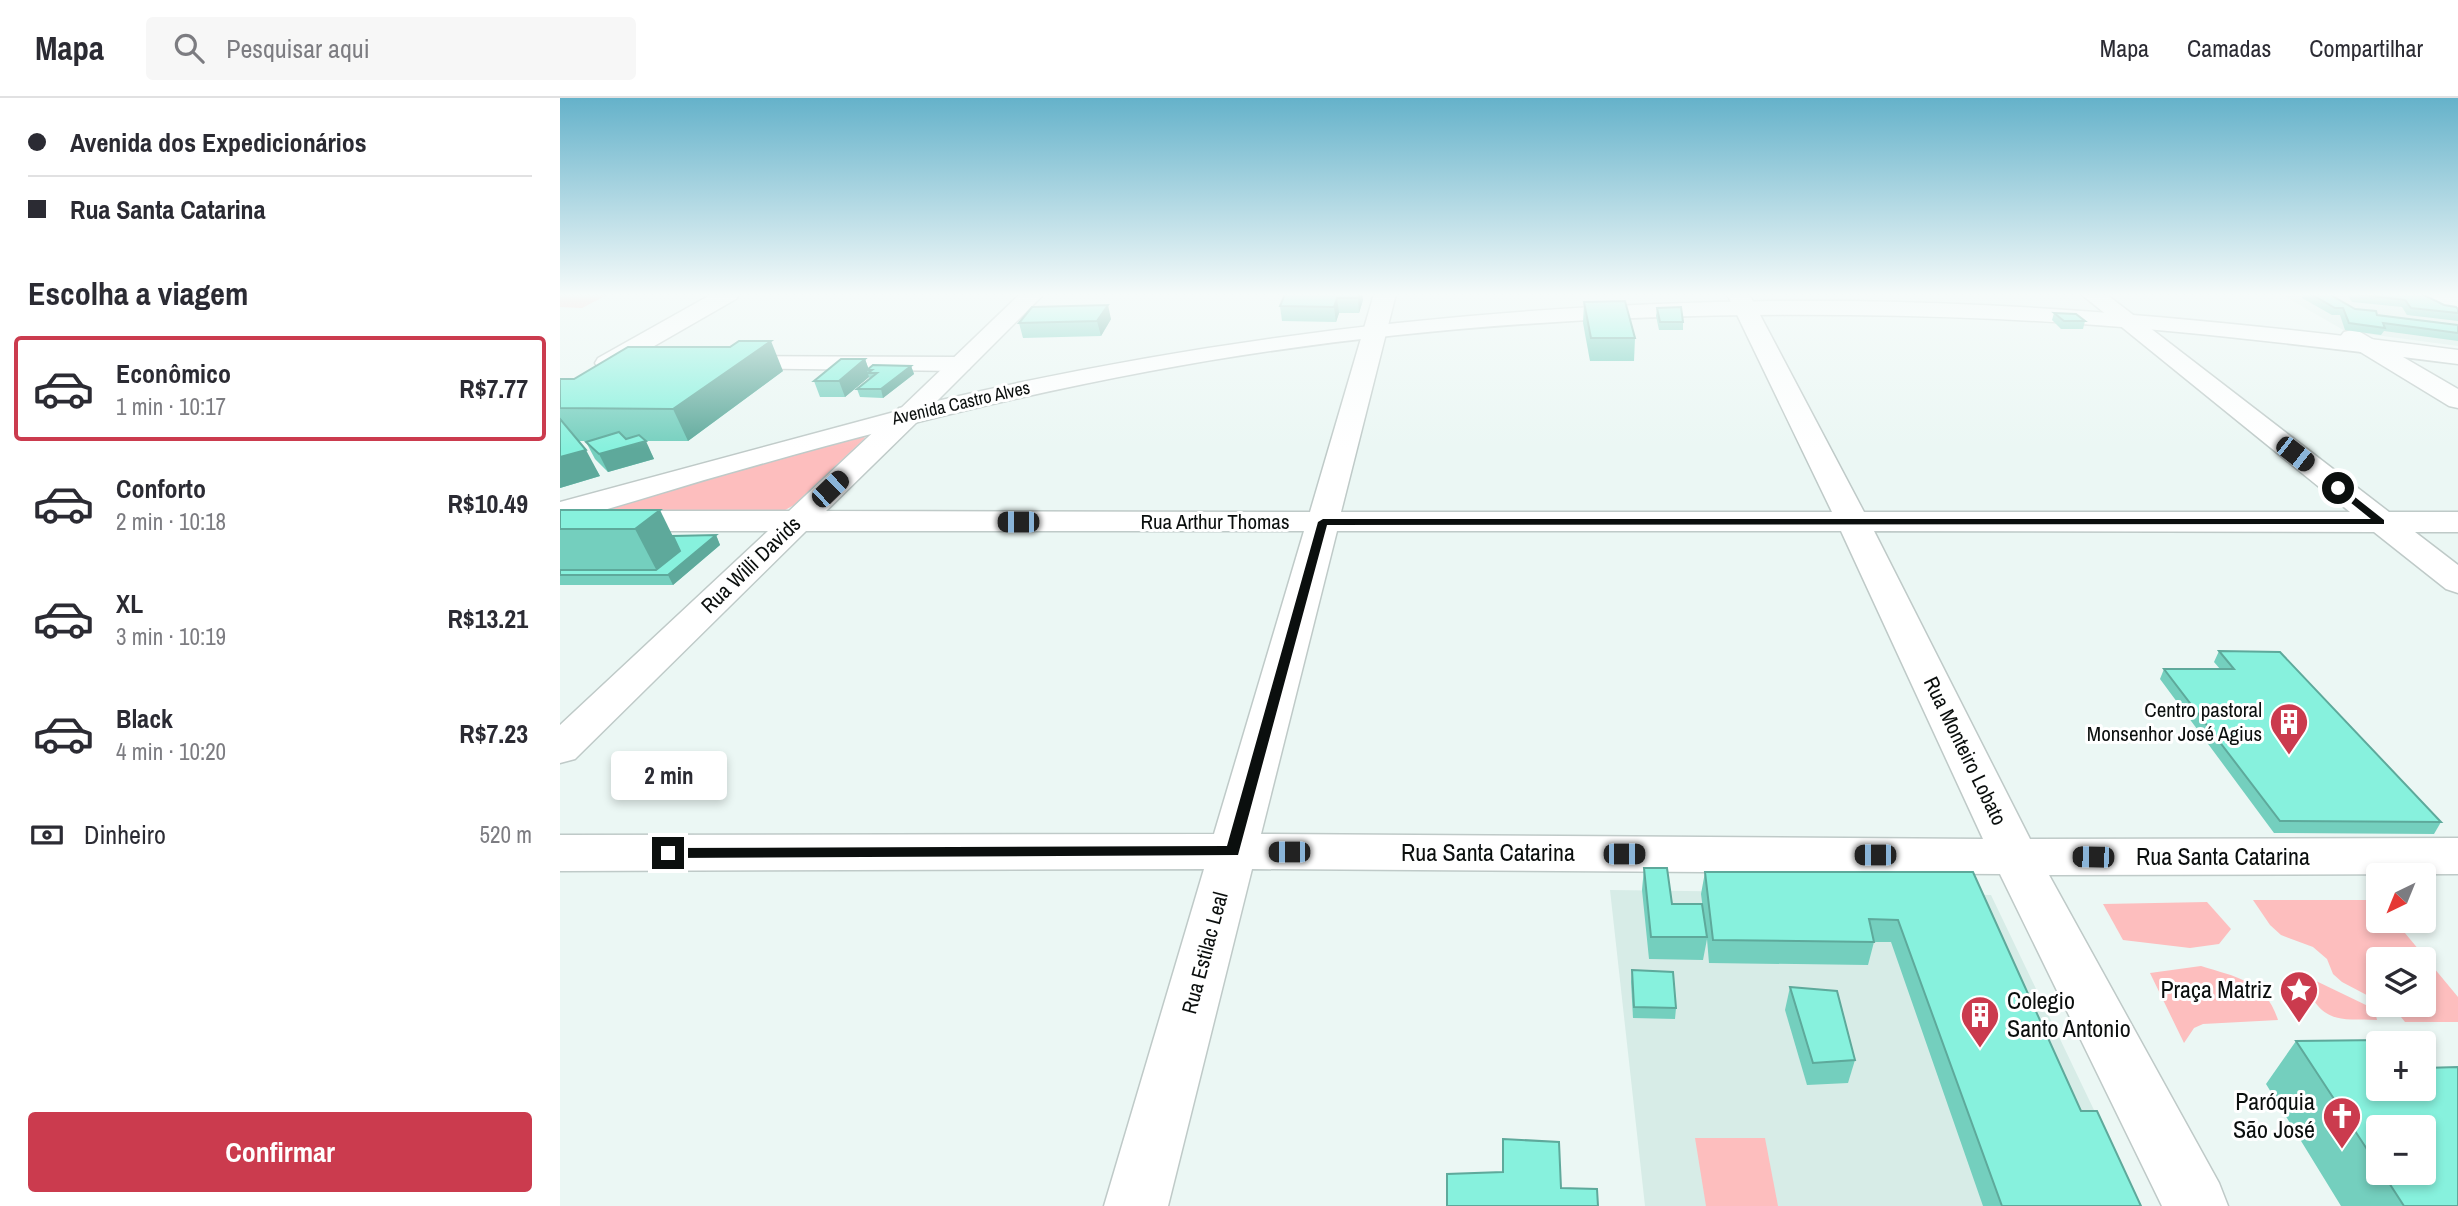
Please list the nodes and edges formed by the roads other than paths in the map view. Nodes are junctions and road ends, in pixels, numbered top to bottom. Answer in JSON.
{"nodes":[{"id":1,"x":637,"y":346,"type":"edge"},
{"id":2,"x":979,"y":346,"type":"edge"},
{"id":3,"x":1240,"y":346,"type":"edge"},
{"id":4,"x":1371,"y":346,"type":"edge"},
{"id":5,"x":1764,"y":346,"type":"edge"},
{"id":6,"x":2165,"y":346,"type":"edge"},
{"id":7,"x":2366,"y":346,"type":"edge"},
{"id":8,"x":2394,"y":346,"type":"edge"},
{"id":9,"x":2458,"y":354,"type":"edge"},
{"id":10,"x":649,"y":363,"type":"edge"},
{"id":11,"x":705,"y":363,"type":"edge"},
{"id":12,"x":960,"y":364,"type":"junction"},
{"id":13,"x":2458,"y":400,"type":"edge"},
{"id":14,"x":914,"y":410,"type":"junction"},
{"id":15,"x":723,"y":461,"type":"junction"},
{"id":16,"x":560,"y":503,"type":"edge"},
{"id":17,"x":560,"y":512,"type":"edge"},
{"id":18,"x":560,"y":521,"type":"edge"},
{"id":19,"x":795,"y":522,"type":"junction"},
{"id":20,"x":1323,"y":522,"type":"junction"},
{"id":21,"x":1853,"y":522,"type":"junction"},
{"id":22,"x":2391,"y":522,"type":"junction"},
{"id":23,"x":2458,"y":522,"type":"edge"},
{"id":24,"x":2458,"y":565,"type":"edge"},
{"id":25,"x":2458,"y":582,"type":"edge"},
{"id":26,"x":560,"y":749,"type":"edge"},
{"id":27,"x":1233,"y":851,"type":"junction"},
{"id":28,"x":560,"y":853,"type":"edge"},
{"id":29,"x":2015,"y":856,"type":"junction"},
{"id":30,"x":2458,"y":856,"type":"edge"},
{"id":31,"x":1136,"y":1206,"type":"edge"},
{"id":32,"x":2196,"y":1206,"type":"edge"}],
"edges":[{"from":1,"to":10,"type":"street"},
{"from":2,"to":12,"type":"street","name":"Rua Willi Davids"},
{"from":3,"to":14,"type":"street","name":"Avenida Castro Alves"},
{"from":4,"to":20,"type":"street","name":"Rua Estilac Leal"},
{"from":5,"to":21,"type":"street","name":"Rua Monteiro Lobato"},
{"from":6,"to":22,"type":"street"},
{"from":7,"to":13,"type":"street"},
{"from":8,"to":9,"type":"street","name":"Avenida Castro Alves"},
{"from":11,"to":12,"type":"street"},
{"from":12,"to":14,"type":"street","name":"Rua Willi Davids"},
{"from":14,"to":15,"type":"street","name":"Avenida Castro Alves"},
{"from":14,"to":19,"type":"street","name":"Rua Willi Davids"},
{"from":15,"to":16,"type":"street","name":"Avenida Castro Alves"},
{"from":15,"to":17,"type":"street","name":"Avenida Castro Alves"},
{"from":18,"to":19,"type":"street","name":"Rua Arthur Thomas"},
{"from":19,"to":20,"type":"street","name":"Rua Arthur Thomas"},
{"from":19,"to":26,"type":"street","name":"Rua Willi Davids"},
{"from":20,"to":21,"type":"street","name":"Rua Arthur Thomas"},
{"from":20,"to":27,"type":"street","name":"Rua Estilac Leal"},
{"from":21,"to":22,"type":"street","name":"Rua Arthur Thomas"},
{"from":21,"to":29,"type":"street","name":"Rua Monteiro Lobato"},
{"from":22,"to":23,"type":"street","name":"Rua Arthur Thomas"},
{"from":22,"to":24,"type":"street"},
{"from":22,"to":25,"type":"street"},
{"from":27,"to":28,"type":"street","name":"Rua Santa Catarina"},
{"from":27,"to":29,"type":"street","name":"Rua Santa Catarina"},
{"from":27,"to":31,"type":"street","name":"Rua Estilac Leal"},
{"from":29,"to":30,"type":"street","name":"Rua Santa Catarina"},
{"from":29,"to":32,"type":"street","name":"Rua Monteiro Lobato"}]}
